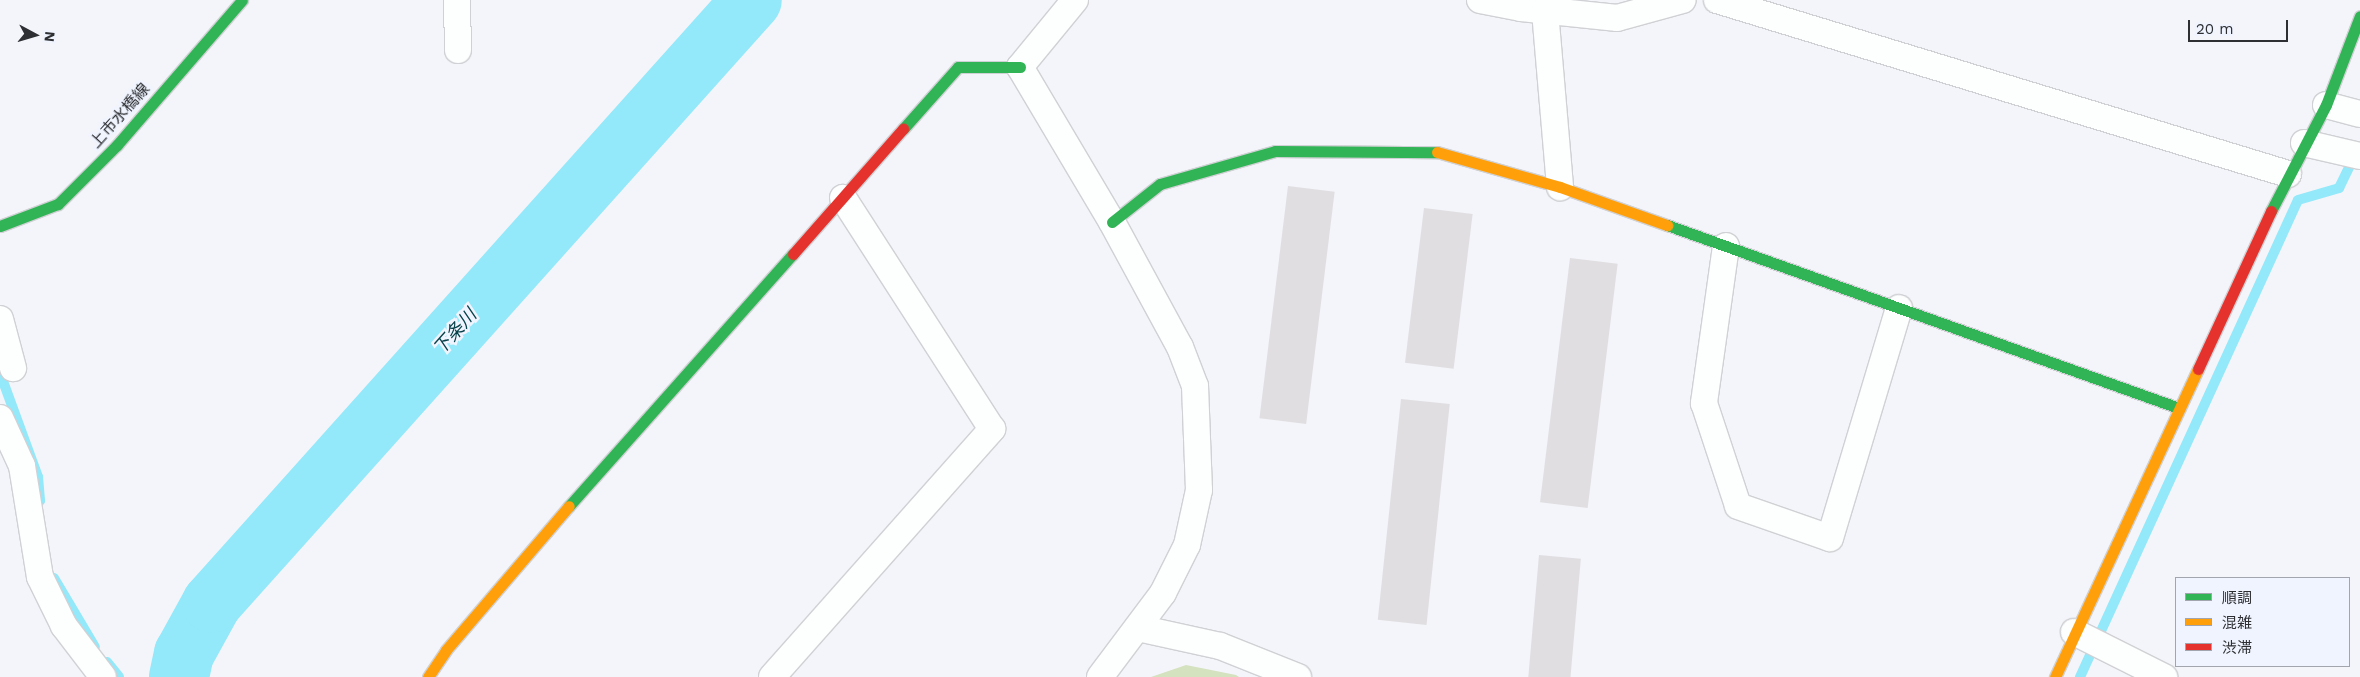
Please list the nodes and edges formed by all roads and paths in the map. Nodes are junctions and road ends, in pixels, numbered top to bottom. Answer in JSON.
{"nodes":[{"id":1,"x":242,"y":0,"type":"edge"},
{"id":2,"x":457,"y":0,"type":"edge"},
{"id":3,"x":1075,"y":0,"type":"edge"},
{"id":4,"x":1480,"y":0,"type":"edge"},
{"id":5,"x":1683,"y":0,"type":"edge"},
{"id":6,"x":1717,"y":0,"type":"edge"},
{"id":7,"x":1546,"y":11,"type":"junction"},
{"id":8,"x":2360,"y":16,"type":"edge"},
{"id":9,"x":458,"y":50,"type":"dead end"},
{"id":10,"x":1020,"y":67,"type":"junction"},
{"id":11,"x":2326,"y":105,"type":"junction"},
{"id":12,"x":2360,"y":114,"type":"edge"},
{"id":13,"x":2304,"y":142,"type":"junction"},
{"id":14,"x":2360,"y":156,"type":"edge"},
{"id":15,"x":2288,"y":174,"type":"junction"},
{"id":16,"x":1560,"y":187,"type":"junction"},
{"id":17,"x":843,"y":198,"type":"junction"},
{"id":18,"x":1112,"y":222,"type":"junction"},
{"id":19,"x":0,"y":226,"type":"edge"},
{"id":20,"x":1726,"y":246,"type":"junction"},
{"id":21,"x":1899,"y":308,"type":"junction"},
{"id":22,"x":0,"y":319,"type":"edge"},
{"id":23,"x":13,"y":368,"type":"dead end"},
{"id":24,"x":2178,"y":408,"type":"junction"},
{"id":25,"x":0,"y":418,"type":"edge"},
{"id":26,"x":1138,"y":628,"type":"junction"},
{"id":27,"x":2074,"y":632,"type":"junction"},
{"id":28,"x":103,"y":677,"type":"edge"},
{"id":29,"x":428,"y":677,"type":"edge"},
{"id":30,"x":772,"y":677,"type":"edge"},
{"id":31,"x":1100,"y":677,"type":"edge"},
{"id":32,"x":1298,"y":677,"type":"edge"},
{"id":33,"x":2055,"y":677,"type":"edge"},
{"id":34,"x":2164,"y":677,"type":"edge"}],
"edges":[{"from":1,"to":19,"type":"street","name":"上市水橋線"},
{"from":2,"to":9,"type":"street"},
{"from":3,"to":10,"type":"street"},
{"from":4,"to":7,"type":"street"},
{"from":5,"to":7,"type":"street"},
{"from":6,"to":15,"type":"street"},
{"from":7,"to":16,"type":"street"},
{"from":8,"to":11,"type":"street"},
{"from":10,"to":17,"type":"street"},
{"from":10,"to":18,"type":"street"},
{"from":11,"to":12,"type":"street"},
{"from":11,"to":13,"type":"street"},
{"from":13,"to":14,"type":"street"},
{"from":13,"to":15,"type":"street"},
{"from":15,"to":24,"type":"street"},
{"from":16,"to":18,"type":"street"},
{"from":16,"to":20,"type":"street"},
{"from":17,"to":29,"type":"street"},
{"from":17,"to":30,"type":"street"},
{"from":18,"to":26,"type":"street"},
{"from":20,"to":21,"type":"street"},
{"from":20,"to":21,"type":"street"},
{"from":21,"to":24,"type":"street"},
{"from":22,"to":23,"type":"street"},
{"from":24,"to":27,"type":"street"},
{"from":25,"to":28,"type":"street"},
{"from":26,"to":31,"type":"street"},
{"from":26,"to":32,"type":"street"},
{"from":27,"to":33,"type":"street"},
{"from":27,"to":34,"type":"street"}]}
